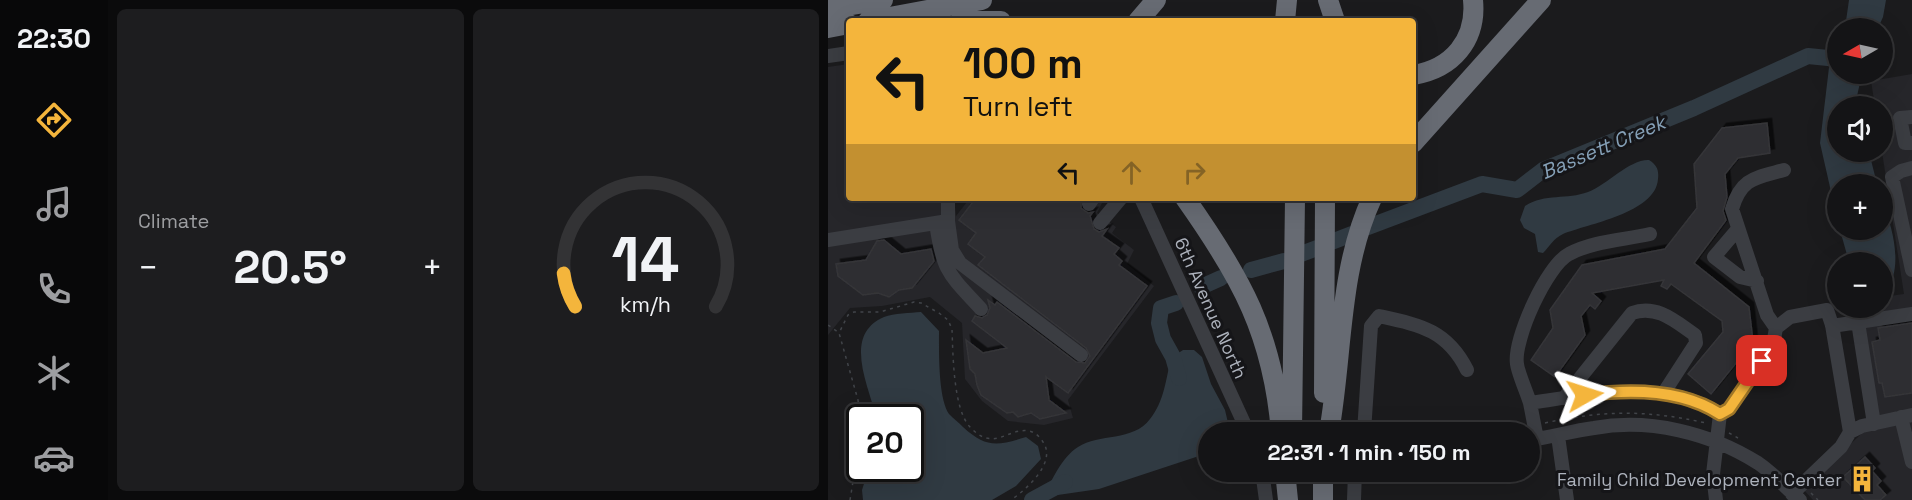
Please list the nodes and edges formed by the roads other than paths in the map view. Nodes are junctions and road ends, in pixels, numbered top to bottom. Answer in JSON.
{"nodes":[{"id":1,"x":846,"y":0,"type":"edge"},
{"id":2,"x":883,"y":0,"type":"edge"},
{"id":3,"x":982,"y":0,"type":"edge"},
{"id":4,"x":1156,"y":0,"type":"edge"},
{"id":5,"x":1288,"y":0,"type":"edge"},
{"id":6,"x":1320,"y":0,"type":"edge"},
{"id":7,"x":1328,"y":0,"type":"edge"},
{"id":8,"x":1473,"y":0,"type":"edge"},
{"id":9,"x":1541,"y":0,"type":"edge"},
{"id":10,"x":828,"y":8,"type":"edge"},
{"id":11,"x":884,"y":18,"type":"edge"},
{"id":12,"x":1141,"y":18,"type":"edge"},
{"id":13,"x":1286,"y":18,"type":"edge"},
{"id":14,"x":1291,"y":18,"type":"edge"},
{"id":15,"x":1322,"y":18,"type":"edge"},
{"id":16,"x":1334,"y":18,"type":"edge"},
{"id":17,"x":846,"y":25,"type":"edge"},
{"id":18,"x":828,"y":28,"type":"edge"},
{"id":19,"x":846,"y":34,"type":"edge"},
{"id":20,"x":828,"y":36,"type":"edge"},
{"id":21,"x":846,"y":53,"type":"edge"},
{"id":22,"x":828,"y":56,"type":"edge"},
{"id":23,"x":1416,"y":75,"type":"edge"},
{"id":24,"x":1912,"y":117,"type":"edge"},
{"id":25,"x":1416,"y":140,"type":"edge"},
{"id":26,"x":1912,"y":143,"type":"edge"},
{"id":27,"x":1912,"y":168,"type":"edge"},
{"id":28,"x":1784,"y":170,"type":"dead end"},
{"id":29,"x":947,"y":201,"type":"edge"},
{"id":30,"x":1118,"y":201,"type":"edge"},
{"id":31,"x":1142,"y":201,"type":"edge"},
{"id":32,"x":1187,"y":201,"type":"edge"},
{"id":33,"x":1294,"y":201,"type":"edge"},
{"id":34,"x":1325,"y":201,"type":"edge"},
{"id":35,"x":1371,"y":201,"type":"edge"},
{"id":36,"x":942,"y":222,"type":"junction"},
{"id":37,"x":1100,"y":223,"type":"dead end"},
{"id":38,"x":1737,"y":230,"type":"junction"},
{"id":39,"x":1650,"y":234,"type":"dead end"},
{"id":40,"x":828,"y":240,"type":"edge"},
{"id":41,"x":1912,"y":270,"type":"edge"},
{"id":42,"x":1757,"y":281,"type":"junction"},
{"id":43,"x":981,"y":309,"type":"dead end"},
{"id":44,"x":1912,"y":314,"type":"edge"},
{"id":45,"x":1858,"y":322,"type":"junction"},
{"id":46,"x":1832,"y":326,"type":"junction"},
{"id":47,"x":1776,"y":328,"type":"junction"},
{"id":48,"x":1081,"y":355,"type":"dead end"},
{"id":49,"x":1467,"y":370,"type":"dead end"},
{"id":50,"x":1663,"y":394,"type":"junction"},
{"id":51,"x":1564,"y":398,"type":"junction"},
{"id":52,"x":1530,"y":403,"type":"junction"},
{"id":53,"x":1720,"y":414,"type":"junction"},
{"id":54,"x":1907,"y":416,"type":"edge"},
{"id":55,"x":1243,"y":422,"type":"edge"},
{"id":56,"x":1280,"y":422,"type":"edge"},
{"id":57,"x":1292,"y":422,"type":"edge"},
{"id":58,"x":1323,"y":422,"type":"edge"},
{"id":59,"x":1330,"y":422,"type":"edge"},
{"id":60,"x":1365,"y":422,"type":"edge"},
{"id":61,"x":1532,"y":422,"type":"edge"},
{"id":62,"x":1874,"y":424,"type":"junction"},
{"id":63,"x":1850,"y":432,"type":"junction"},
{"id":64,"x":1558,"y":436,"type":"junction"},
{"id":65,"x":1910,"y":436,"type":"edge"},
{"id":66,"x":1540,"y":439,"type":"edge"},
{"id":67,"x":1715,"y":441,"type":"junction"},
{"id":68,"x":1912,"y":462,"type":"edge"},
{"id":69,"x":1264,"y":482,"type":"edge"},
{"id":70,"x":1286,"y":482,"type":"edge"},
{"id":71,"x":1293,"y":482,"type":"edge"},
{"id":72,"x":1323,"y":482,"type":"edge"},
{"id":73,"x":1355,"y":482,"type":"edge"},
{"id":74,"x":1796,"y":497,"type":"edge"},
{"id":75,"x":1266,"y":500,"type":"edge"},
{"id":76,"x":1288,"y":500,"type":"edge"},
{"id":77,"x":1293,"y":500,"type":"edge"},
{"id":78,"x":1323,"y":500,"type":"edge"},
{"id":79,"x":1354,"y":500,"type":"edge"},
{"id":80,"x":1567,"y":500,"type":"edge"},
{"id":81,"x":1716,"y":500,"type":"edge"}],
"edges":[{"from":1,"to":10,"type":"highway"},
{"from":2,"to":10,"type":"highway"},
{"from":3,"to":11,"type":"highway"},
{"from":4,"to":12,"type":"highway"},
{"from":5,"to":13,"type":"highway"},
{"from":5,"to":14,"type":"highway"},
{"from":6,"to":15,"type":"highway"},
{"from":7,"to":16,"type":"highway"},
{"from":8,"to":23,"type":"highway"},
{"from":9,"to":25,"type":"highway"},
{"from":17,"to":18,"type":"highway"},
{"from":19,"to":20,"type":"highway"},
{"from":21,"to":22,"type":"street"},
{"from":24,"to":26,"type":"street"},
{"from":27,"to":41,"type":"street"},
{"from":28,"to":38,"type":"street"},
{"from":29,"to":36,"type":"street"},
{"from":30,"to":37,"type":"street"},
{"from":31,"to":55,"type":"street","name":"6th Avenue North"},
{"from":32,"to":56,"type":"highway"},
{"from":33,"to":57,"type":"highway"},
{"from":34,"to":58,"type":"highway"},
{"from":35,"to":59,"type":"highway"},
{"from":36,"to":40,"type":"street"},
{"from":36,"to":43,"type":"street"},
{"from":36,"to":48,"type":"street"},
{"from":38,"to":42,"type":"street"},
{"from":38,"to":42,"type":"street"},
{"from":39,"to":52,"type":"street"},
{"from":42,"to":47,"type":"street"},
{"from":44,"to":45,"type":"street"},
{"from":45,"to":46,"type":"street"},
{"from":45,"to":62,"type":"street"},
{"from":46,"to":47,"type":"street"},
{"from":46,"to":63,"type":"street"},
{"from":47,"to":53,"type":"street"},
{"from":49,"to":60,"type":"street"},
{"from":50,"to":51,"type":"street"},
{"from":50,"to":51,"type":"street"},
{"from":50,"to":53,"type":"street"},
{"from":51,"to":52,"type":"street"},
{"from":52,"to":61,"type":"street"},
{"from":53,"to":67,"type":"street"},
{"from":54,"to":62,"type":"street"},
{"from":54,"to":65,"type":"street"},
{"from":62,"to":63,"type":"street"},
{"from":63,"to":74,"type":"street"},
{"from":64,"to":66,"type":"street"},
{"from":64,"to":67,"type":"street"},
{"from":64,"to":80,"type":"street"},
{"from":65,"to":68,"type":"street"},
{"from":67,"to":74,"type":"street"},
{"from":67,"to":81,"type":"street"},
{"from":69,"to":75,"type":"street"},
{"from":70,"to":76,"type":"highway"},
{"from":71,"to":77,"type":"highway"},
{"from":72,"to":78,"type":"highway"},
{"from":73,"to":79,"type":"street"}]}
